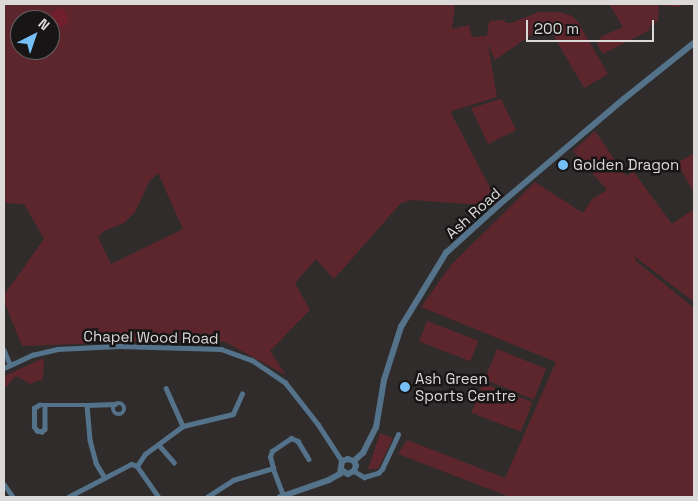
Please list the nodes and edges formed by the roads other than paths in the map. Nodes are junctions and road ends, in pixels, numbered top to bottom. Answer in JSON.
{"nodes":[{"id":1,"x":694,"y":43,"type":"edge"},
{"id":2,"x":4,"y":350,"type":"edge"},
{"id":3,"x":10,"y":364,"type":"junction"},
{"id":4,"x":4,"y":368,"type":"edge"},
{"id":5,"x":166,"y":388,"type":"dead end"},
{"id":6,"x":242,"y":394,"type":"dead end"},
{"id":7,"x":116,"y":404,"type":"dead end"},
{"id":8,"x":87,"y":405,"type":"junction"},
{"id":9,"x":45,"y":406,"type":"junction"},
{"id":10,"x":183,"y":426,"type":"junction"},
{"id":11,"x":398,"y":434,"type":"dead end"},
{"id":12,"x":159,"y":446,"type":"junction"},
{"id":13,"x":310,"y":459,"type":"dead end"},
{"id":14,"x":342,"y":461,"type":"junction"},
{"id":15,"x":354,"y":461,"type":"junction"},
{"id":16,"x":174,"y":462,"type":"dead end"},
{"id":17,"x":137,"y":466,"type":"junction"},
{"id":18,"x":273,"y":468,"type":"junction"},
{"id":19,"x":342,"y":470,"type":"junction"},
{"id":20,"x":354,"y":471,"type":"junction"},
{"id":21,"x":105,"y":478,"type":"junction"},
{"id":22,"x":4,"y":484,"type":"edge"},
{"id":23,"x":13,"y":497,"type":"edge"},
{"id":24,"x":68,"y":497,"type":"edge"},
{"id":25,"x":159,"y":497,"type":"edge"},
{"id":26,"x":207,"y":497,"type":"edge"},
{"id":27,"x":282,"y":497,"type":"edge"}],
"edges":[{"from":1,"to":15,"type":"street","name":"Ash Road"},
{"from":2,"to":3,"type":"street"},
{"from":3,"to":4,"type":"street","name":"Chapel Wood Road"},
{"from":3,"to":14,"type":"street","name":"Chapel Wood Road"},
{"from":5,"to":10,"type":"street"},
{"from":6,"to":10,"type":"street"},
{"from":7,"to":8,"type":"street"},
{"from":8,"to":9,"type":"street"},
{"from":8,"to":21,"type":"street"},
{"from":9,"to":9,"type":"street"},
{"from":10,"to":12,"type":"street"},
{"from":11,"to":20,"type":"street"},
{"from":12,"to":16,"type":"street"},
{"from":12,"to":17,"type":"street"},
{"from":13,"to":18,"type":"street"},
{"from":14,"to":15,"type":"street"},
{"from":14,"to":19,"type":"street"},
{"from":15,"to":20,"type":"street"},
{"from":17,"to":21,"type":"street"},
{"from":17,"to":25,"type":"street"},
{"from":18,"to":26,"type":"street"},
{"from":18,"to":27,"type":"street"},
{"from":19,"to":20,"type":"street"},
{"from":19,"to":27,"type":"street"},
{"from":21,"to":24,"type":"street"},
{"from":22,"to":23,"type":"street"}]}
